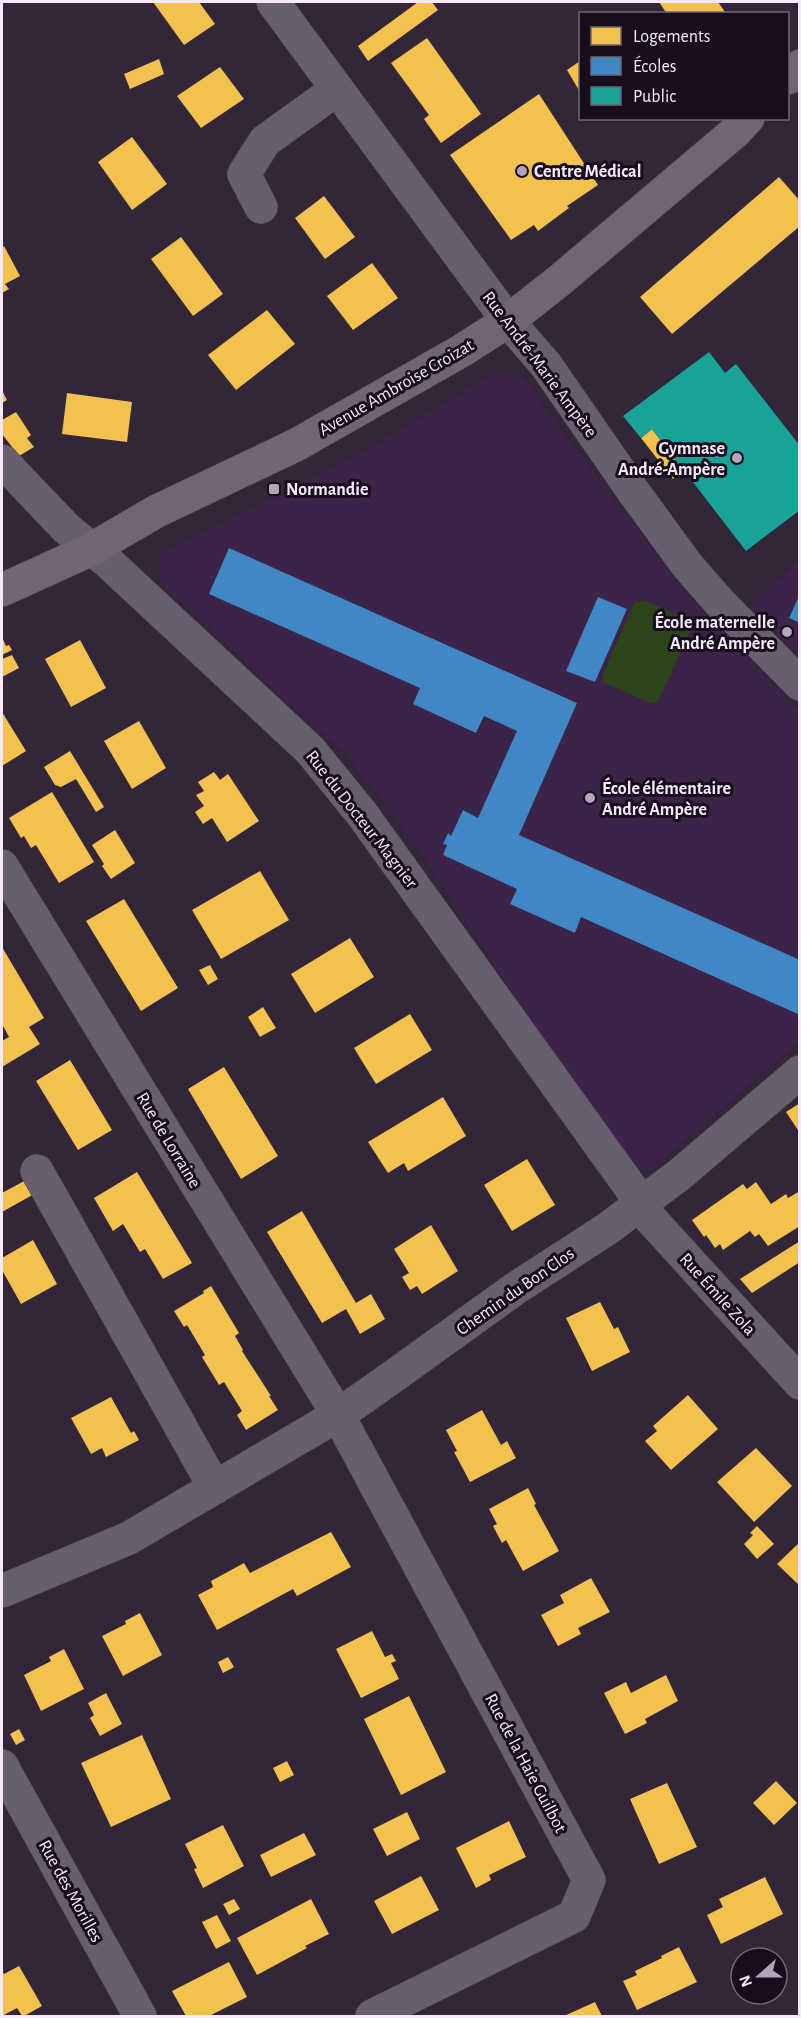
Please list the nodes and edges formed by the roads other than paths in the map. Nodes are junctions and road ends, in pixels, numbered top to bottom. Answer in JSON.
{"nodes":[{"id":1,"x":273,"y":2,"type":"edge"},
{"id":2,"x":800,"y":66,"type":"edge"},
{"id":3,"x":789,"y":77,"type":"edge"},
{"id":4,"x":337,"y":89,"type":"junction"},
{"id":5,"x":746,"y":120,"type":"edge"},
{"id":6,"x":261,"y":207,"type":"dead end"},
{"id":7,"x":508,"y":321,"type":"junction"},
{"id":8,"x":2,"y":461,"type":"edge"},
{"id":9,"x":90,"y":550,"type":"junction"},
{"id":10,"x":2,"y":590,"type":"edge"},
{"id":11,"x":800,"y":684,"type":"edge"},
{"id":12,"x":2,"y":866,"type":"edge"},
{"id":13,"x":800,"y":1072,"type":"edge"},
{"id":14,"x":37,"y":1171,"type":"dead end"},
{"id":15,"x":641,"y":1202,"type":"junction"},
{"id":16,"x":800,"y":1383,"type":"edge"},
{"id":17,"x":338,"y":1414,"type":"junction"},
{"id":18,"x":215,"y":1488,"type":"junction"},
{"id":19,"x":2,"y":1592,"type":"edge"},
{"id":20,"x":2,"y":1766,"type":"edge"},
{"id":21,"x":140,"y":2016,"type":"edge"},
{"id":22,"x":372,"y":2016,"type":"edge"}],
"edges":[{"from":1,"to":4,"type":"street","name":"Rue André-Marie Ampère"},
{"from":2,"to":3,"type":"main road"},
{"from":4,"to":6,"type":"street"},
{"from":4,"to":7,"type":"street","name":"Rue André-Marie Ampère"},
{"from":5,"to":7,"type":"main road","name":"Avenue Ambroise Croizat"},
{"from":7,"to":9,"type":"main road","name":"Avenue Ambroise Croizat"},
{"from":7,"to":11,"type":"street","name":"Rue André-Marie Ampère"},
{"from":8,"to":9,"type":"street","name":"Rue du Docteur Magnier"},
{"from":9,"to":10,"type":"main road","name":"Avenue Ambroise Croizat"},
{"from":9,"to":15,"type":"street","name":"Rue du Docteur Magnier"},
{"from":12,"to":17,"type":"street","name":"Rue de Lorraine"},
{"from":13,"to":15,"type":"street","name":"Chemin du Bon Clos"},
{"from":14,"to":18,"type":"street"},
{"from":15,"to":16,"type":"street","name":"Rue Émile Zola"},
{"from":15,"to":17,"type":"street","name":"Chemin du Bon Clos"},
{"from":17,"to":18,"type":"street","name":"Chemin du Bon Clos"},
{"from":17,"to":22,"type":"street","name":"Rue de la Haie Guilbot"},
{"from":18,"to":19,"type":"street","name":"Chemin du Bon Clos"},
{"from":20,"to":21,"type":"street","name":"Rue des Morilles"}]}
